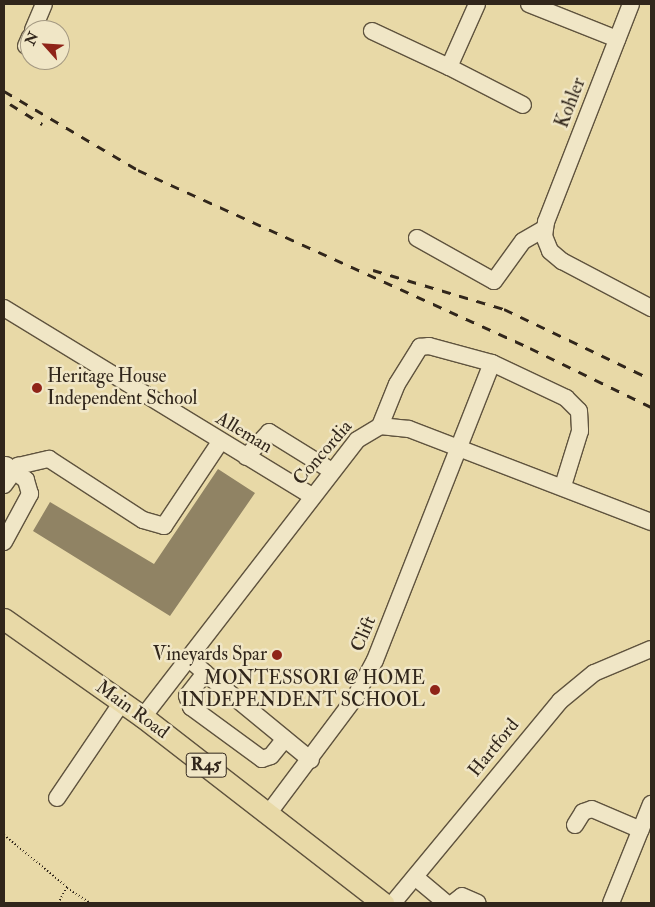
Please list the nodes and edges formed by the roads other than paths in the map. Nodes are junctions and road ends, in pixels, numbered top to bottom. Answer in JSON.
{"nodes":[{"id":1,"x":44,"y":4,"type":"edge"},
{"id":2,"x":477,"y":4,"type":"edge"},
{"id":3,"x":529,"y":4,"type":"edge"},
{"id":4,"x":631,"y":4,"type":"edge"},
{"id":5,"x":37,"y":20,"type":"edge"},
{"id":6,"x":372,"y":31,"type":"dead end"},
{"id":7,"x":617,"y":39,"type":"junction"},
{"id":8,"x":449,"y":67,"type":"junction"},
{"id":9,"x":523,"y":105,"type":"dead end"},
{"id":10,"x":546,"y":222,"type":"junction"},
{"id":11,"x":417,"y":238,"type":"dead end"},
{"id":12,"x":651,"y":308,"type":"edge"},
{"id":13,"x":4,"y":309,"type":"edge"},
{"id":14,"x":492,"y":363,"type":"junction"},
{"id":15,"x":380,"y":426,"type":"junction"},
{"id":16,"x":220,"y":442,"type":"junction"},
{"id":17,"x":459,"y":449,"type":"junction"},
{"id":18,"x":246,"y":457,"type":"junction"},
{"id":19,"x":8,"y":467,"type":"edge"},
{"id":20,"x":332,"y":471,"type":"junction"},
{"id":21,"x":4,"y":485,"type":"edge"},
{"id":22,"x":563,"y":486,"type":"junction"},
{"id":23,"x":312,"y":496,"type":"junction"},
{"id":24,"x":651,"y":522,"type":"edge"},
{"id":25,"x":4,"y":542,"type":"edge"},
{"id":26,"x":4,"y":619,"type":"edge"},
{"id":27,"x":651,"y":649,"type":"edge"},
{"id":28,"x":188,"y":658,"type":"junction"},
{"id":29,"x":205,"y":673,"type":"junction"},
{"id":30,"x":122,"y":702,"type":"junction"},
{"id":31,"x":143,"y":717,"type":"junction"},
{"id":32,"x":285,"y":739,"type":"junction"},
{"id":33,"x":311,"y":760,"type":"junction"},
{"id":34,"x":57,"y":798,"type":"dead end"},
{"id":35,"x":651,"y":804,"type":"edge"},
{"id":36,"x":268,"y":814,"type":"junction"},
{"id":37,"x":575,"y":825,"type":"dead end"},
{"id":38,"x":641,"y":830,"type":"junction"},
{"id":39,"x":415,"y":877,"type":"junction"},
{"id":40,"x":382,"y":902,"type":"edge"},
{"id":41,"x":446,"y":903,"type":"edge"},
{"id":42,"x":453,"y":903,"type":"edge"},
{"id":43,"x":478,"y":903,"type":"edge"},
{"id":44,"x":611,"y":903,"type":"edge"}],
"edges":[{"from":1,"to":5,"type":"street"},
{"from":2,"to":8,"type":"street"},
{"from":3,"to":7,"type":"street"},
{"from":4,"to":7,"type":"street","name":"Kohler"},
{"from":6,"to":8,"type":"street"},
{"from":7,"to":10,"type":"street","name":"Kohler"},
{"from":8,"to":9,"type":"street"},
{"from":10,"to":11,"type":"street"},
{"from":10,"to":12,"type":"street"},
{"from":13,"to":16,"type":"street","name":"Alleman"},
{"from":14,"to":15,"type":"street"},
{"from":14,"to":17,"type":"street","name":"Clift"},
{"from":14,"to":22,"type":"street"},
{"from":15,"to":17,"type":"street","name":"Concordia"},
{"from":15,"to":20,"type":"street","name":"Concordia"},
{"from":16,"to":18,"type":"street","name":"Alleman"},
{"from":16,"to":19,"type":"street"},
{"from":17,"to":22,"type":"street","name":"Concordia"},
{"from":17,"to":33,"type":"street","name":"Clift"},
{"from":18,"to":20,"type":"street"},
{"from":18,"to":23,"type":"street","name":"Alleman"},
{"from":19,"to":21,"type":"street"},
{"from":19,"to":25,"type":"street"},
{"from":20,"to":23,"type":"street","name":"Concordia"},
{"from":22,"to":24,"type":"street","name":"Concordia"},
{"from":23,"to":28,"type":"street","name":"Concordia"},
{"from":26,"to":30,"type":"main road","name":"Main Road","number":"R45"},
{"from":27,"to":39,"type":"street","name":"Hartford"},
{"from":28,"to":29,"type":"street"},
{"from":28,"to":31,"type":"street","name":"Concordia"},
{"from":29,"to":32,"type":"street"},
{"from":29,"to":32,"type":"street"},
{"from":30,"to":31,"type":"main road","name":"Main Road","number":"R45"},
{"from":30,"to":34,"type":"street"},
{"from":31,"to":36,"type":"main road","name":"Main Road","number":"R45"},
{"from":32,"to":33,"type":"street"},
{"from":33,"to":36,"type":"street","name":"Clift"},
{"from":35,"to":38,"type":"street"},
{"from":36,"to":40,"type":"main road","name":"Main Road","number":"R45"},
{"from":37,"to":38,"type":"street"},
{"from":38,"to":44,"type":"street"},
{"from":39,"to":40,"type":"street","name":"Hartford"},
{"from":39,"to":41,"type":"street"},
{"from":42,"to":43,"type":"street"}]}
